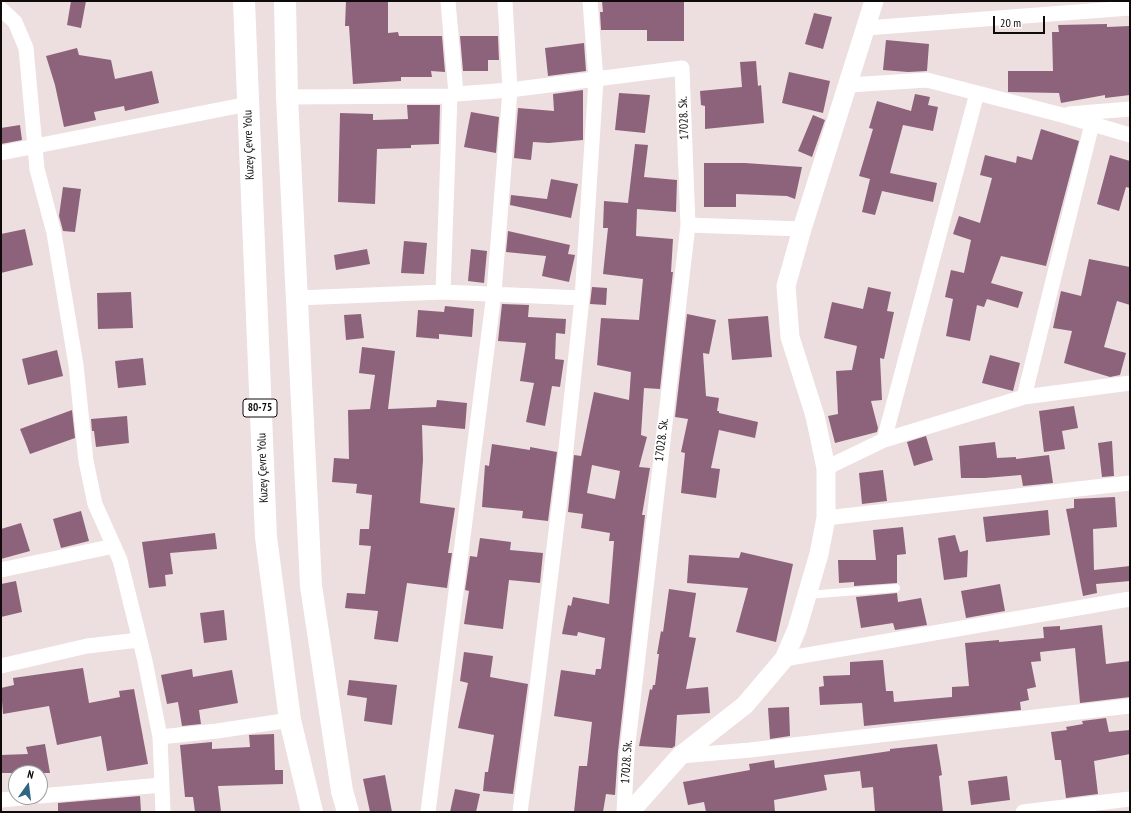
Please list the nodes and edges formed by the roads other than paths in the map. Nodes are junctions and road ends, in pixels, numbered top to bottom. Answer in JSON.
{"nodes":[{"id":1,"x":244,"y":1,"type":"edge"},
{"id":2,"x":285,"y":1,"type":"edge"},
{"id":3,"x":448,"y":1,"type":"edge"},
{"id":4,"x":505,"y":1,"type":"edge"},
{"id":5,"x":590,"y":1,"type":"edge"},
{"id":6,"x":874,"y":1,"type":"edge"},
{"id":7,"x":1130,"y":8,"type":"edge"},
{"id":8,"x":1,"y":9,"type":"edge"},
{"id":9,"x":866,"y":28,"type":"junction"},
{"id":10,"x":596,"y":80,"type":"junction"},
{"id":11,"x":849,"y":84,"type":"junction"},
{"id":12,"x":510,"y":90,"type":"junction"},
{"id":13,"x":977,"y":93,"type":"junction"},
{"id":14,"x":453,"y":95,"type":"junction"},
{"id":15,"x":287,"y":97,"type":"junction"},
{"id":16,"x":248,"y":104,"type":"junction"},
{"id":17,"x":1130,"y":109,"type":"edge"},
{"id":18,"x":1062,"y":115,"type":"junction"},
{"id":19,"x":1092,"y":124,"type":"junction"},
{"id":20,"x":1130,"y":135,"type":"edge"},
{"id":21,"x":35,"y":146,"type":"junction"},
{"id":22,"x":1,"y":154,"type":"edge"},
{"id":23,"x":688,"y":225,"type":"junction"},
{"id":24,"x":802,"y":229,"type":"junction"},
{"id":25,"x":443,"y":292,"type":"junction"},
{"id":26,"x":494,"y":293,"type":"junction"},
{"id":27,"x":297,"y":298,"type":"junction"},
{"id":28,"x":582,"y":298,"type":"junction"},
{"id":29,"x":1130,"y":383,"type":"edge"},
{"id":30,"x":1024,"y":397,"type":"junction"},
{"id":31,"x":884,"y":440,"type":"junction"},
{"id":32,"x":826,"y":468,"type":"junction"},
{"id":33,"x":1130,"y":483,"type":"edge"},
{"id":34,"x":826,"y":518,"type":"junction"},
{"id":35,"x":114,"y":546,"type":"junction"},
{"id":36,"x":1,"y":570,"type":"edge"},
{"id":37,"x":896,"y":588,"type":"dead end"},
{"id":38,"x":806,"y":595,"type":"junction"},
{"id":39,"x":1130,"y":599,"type":"edge"},
{"id":40,"x":139,"y":640,"type":"junction"},
{"id":41,"x":784,"y":659,"type":"junction"},
{"id":42,"x":1,"y":666,"type":"edge"},
{"id":43,"x":1130,"y":706,"type":"edge"},
{"id":44,"x":290,"y":720,"type":"junction"},
{"id":45,"x":160,"y":737,"type":"junction"},
{"id":46,"x":680,"y":756,"type":"junction"},
{"id":47,"x":161,"y":785,"type":"junction"},
{"id":48,"x":48,"y":795,"type":"edge"},
{"id":49,"x":1130,"y":799,"type":"edge"},
{"id":50,"x":162,"y":812,"type":"edge"},
{"id":51,"x":312,"y":812,"type":"edge"},
{"id":52,"x":348,"y":812,"type":"edge"},
{"id":53,"x":428,"y":812,"type":"edge"},
{"id":54,"x":520,"y":812,"type":"edge"},
{"id":55,"x":624,"y":812,"type":"edge"},
{"id":56,"x":630,"y":812,"type":"edge"},
{"id":57,"x":1023,"y":812,"type":"edge"}],
"edges":[{"from":1,"to":16,"type":"highway","name":"Kuzey Çevre Yolu","number":"80-75"},
{"from":2,"to":15,"type":"highway"},
{"from":3,"to":14,"type":"street"},
{"from":4,"to":12,"type":"street"},
{"from":5,"to":10,"type":"street"},
{"from":6,"to":9,"type":"street"},
{"from":7,"to":9,"type":"street"},
{"from":8,"to":21,"type":"street"},
{"from":9,"to":11,"type":"street"},
{"from":10,"to":12,"type":"street"},
{"from":10,"to":23,"type":"street","name":"17028. Sk."},
{"from":10,"to":28,"type":"street"},
{"from":11,"to":13,"type":"street"},
{"from":11,"to":24,"type":"street"},
{"from":12,"to":14,"type":"street"},
{"from":12,"to":26,"type":"street"},
{"from":13,"to":18,"type":"street"},
{"from":13,"to":31,"type":"street"},
{"from":14,"to":15,"type":"street"},
{"from":14,"to":25,"type":"street"},
{"from":15,"to":27,"type":"highway"},
{"from":16,"to":21,"type":"street"},
{"from":16,"to":44,"type":"highway","name":"Kuzey Çevre Yolu","number":"80-75"},
{"from":17,"to":18,"type":"street"},
{"from":18,"to":19,"type":"street"},
{"from":19,"to":20,"type":"street"},
{"from":19,"to":30,"type":"street"},
{"from":21,"to":22,"type":"street"},
{"from":21,"to":35,"type":"street"},
{"from":23,"to":24,"type":"street"},
{"from":23,"to":55,"type":"street","name":"17028. Sk."},
{"from":24,"to":32,"type":"street"},
{"from":25,"to":26,"type":"street"},
{"from":25,"to":27,"type":"street"},
{"from":26,"to":28,"type":"street"},
{"from":26,"to":53,"type":"street"},
{"from":27,"to":52,"type":"highway"},
{"from":28,"to":54,"type":"street"},
{"from":29,"to":30,"type":"street"},
{"from":30,"to":31,"type":"street"},
{"from":31,"to":32,"type":"street"},
{"from":32,"to":34,"type":"street"},
{"from":33,"to":34,"type":"street"},
{"from":34,"to":38,"type":"street"},
{"from":35,"to":36,"type":"street"},
{"from":35,"to":40,"type":"street"},
{"from":37,"to":38,"type":"lane"},
{"from":38,"to":41,"type":"street"},
{"from":39,"to":41,"type":"street"},
{"from":40,"to":42,"type":"street"},
{"from":40,"to":45,"type":"street"},
{"from":41,"to":46,"type":"street"},
{"from":43,"to":46,"type":"street"},
{"from":44,"to":45,"type":"street"},
{"from":44,"to":51,"type":"highway","name":"Kuzey Çevre Yolu","number":"80-75"},
{"from":45,"to":47,"type":"street"},
{"from":46,"to":56,"type":"street"},
{"from":47,"to":48,"type":"street"},
{"from":47,"to":50,"type":"street"},
{"from":49,"to":57,"type":"street"}]}
